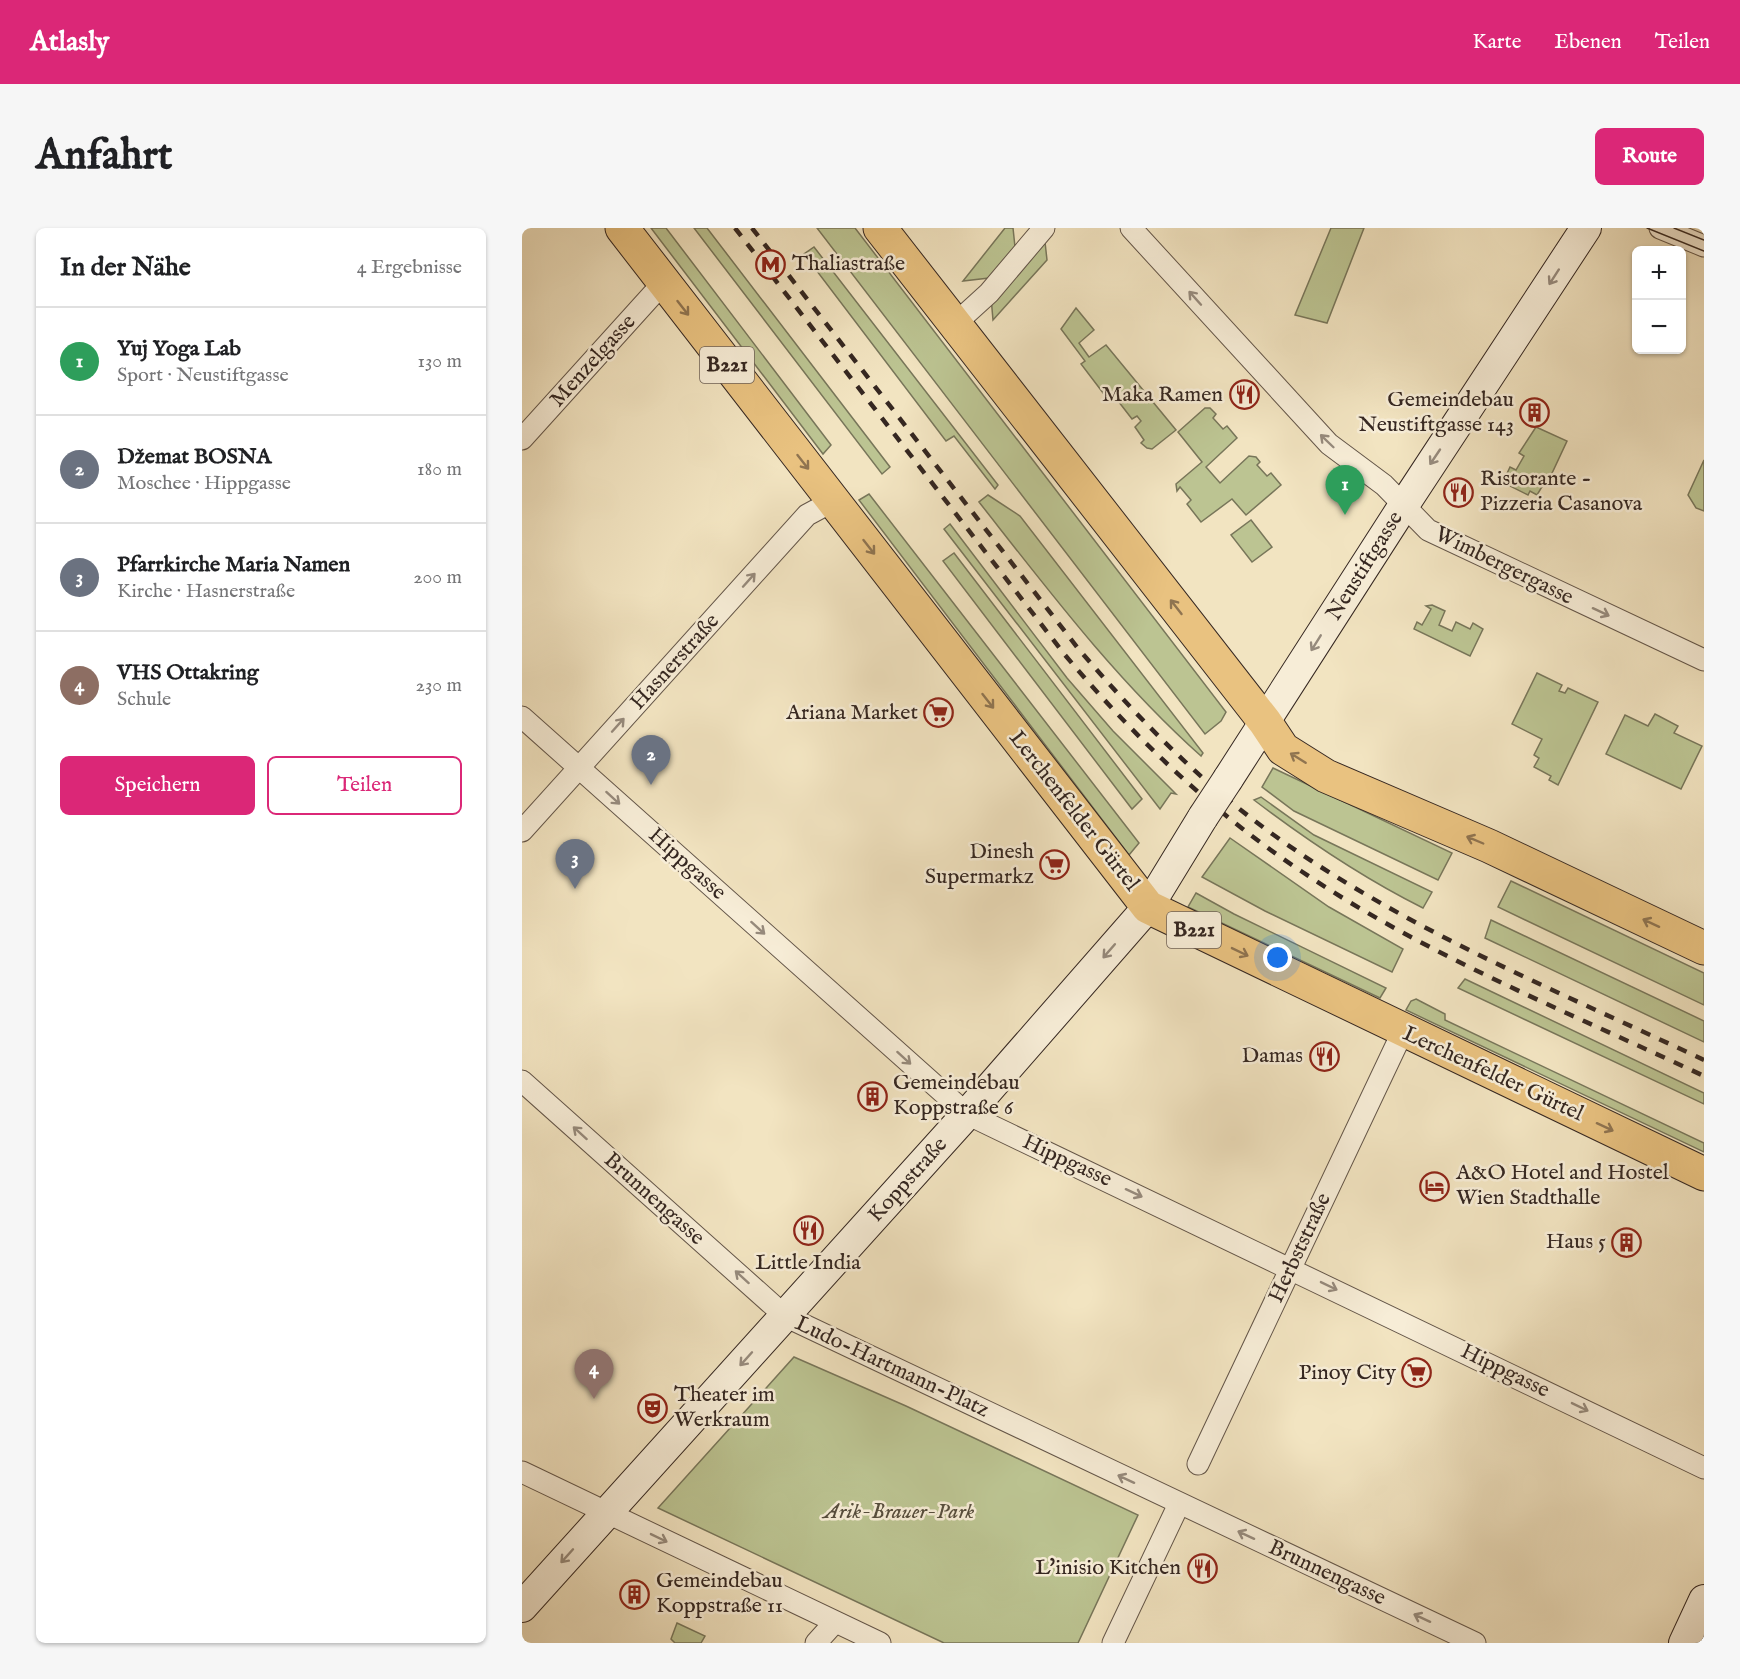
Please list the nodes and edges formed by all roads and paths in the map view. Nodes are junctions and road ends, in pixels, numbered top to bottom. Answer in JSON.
{"nodes":[{"id":1,"x":622,"y":228,"type":"edge"},
{"id":2,"x":880,"y":228,"type":"edge"},
{"id":3,"x":1044,"y":228,"type":"edge"},
{"id":4,"x":1131,"y":228,"type":"edge"},
{"id":5,"x":1586,"y":228,"type":"edge"},
{"id":6,"x":1660,"y":228,"type":"edge"},
{"id":7,"x":1704,"y":246,"type":"edge"},
{"id":8,"x":663,"y":283,"type":"junction"},
{"id":9,"x":956,"y":323,"type":"junction"},
{"id":10,"x":522,"y":439,"type":"edge"},
{"id":11,"x":833,"y":501,"type":"junction"},
{"id":12,"x":1404,"y":505,"type":"junction"},
{"id":13,"x":1704,"y":660,"type":"edge"},
{"id":14,"x":522,"y":717,"type":"edge"},
{"id":15,"x":1265,"y":723,"type":"junction"},
{"id":16,"x":579,"y":768,"type":"junction"},
{"id":17,"x":522,"y":831,"type":"edge"},
{"id":18,"x":1148,"y":907,"type":"junction"},
{"id":19,"x":1704,"y":948,"type":"edge"},
{"id":20,"x":1403,"y":1031,"type":"junction"},
{"id":21,"x":522,"y":1081,"type":"edge"},
{"id":22,"x":967,"y":1114,"type":"junction"},
{"id":23,"x":1704,"y":1174,"type":"edge"},
{"id":24,"x":1291,"y":1267,"type":"junction"},
{"id":25,"x":786,"y":1316,"type":"junction"},
{"id":26,"x":1198,"y":1464,"type":"dead end"},
{"id":27,"x":1704,"y":1468,"type":"edge"},
{"id":28,"x":522,"y":1472,"type":"edge"},
{"id":29,"x":1179,"y":1504,"type":"junction"},
{"id":30,"x":606,"y":1513,"type":"junction"},
{"id":31,"x":1704,"y":1600,"type":"edge"},
{"id":32,"x":522,"y":1607,"type":"edge"},
{"id":33,"x":835,"y":1622,"type":"junction"},
{"id":34,"x":816,"y":1643,"type":"edge"},
{"id":35,"x":880,"y":1643,"type":"edge"},
{"id":36,"x":1113,"y":1643,"type":"edge"},
{"id":37,"x":1475,"y":1643,"type":"edge"},
{"id":38,"x":1684,"y":1643,"type":"edge"}],
"edges":[{"from":1,"to":8,"type":"main road","name":"Lerchenfelder Gürtel","number":"B221"},
{"from":2,"to":9,"type":"main road"},
{"from":3,"to":9,"type":"street"},
{"from":12,"to":4,"type":"street","name":"Wimbergergasse","one_way":true},
{"from":5,"to":12,"type":"main road","name":"Neustiftgasse","one_way":true},
{"from":6,"to":7,"type":"street"},
{"from":8,"to":10,"type":"street","name":"Menzelgasse"},
{"from":8,"to":11,"type":"main road","name":"Lerchenfelder Gürtel","number":"B221","one_way":true},
{"from":15,"to":9,"type":"main road","one_way":true},
{"from":16,"to":11,"type":"street","name":"Hasnerstraße","one_way":true},
{"from":11,"to":18,"type":"main road","name":"Lerchenfelder Gürtel","number":"B221","one_way":true},
{"from":12,"to":13,"type":"street","name":"Wimbergergasse","one_way":true},
{"from":12,"to":15,"type":"main road","name":"Neustiftgasse","one_way":true},
{"from":14,"to":16,"type":"street","name":"Hippgasse"},
{"from":15,"to":18,"type":"main road","name":"Neustiftgasse","bridge":true},
{"from":19,"to":15,"type":"main road","one_way":true},
{"from":16,"to":17,"type":"street","name":"Hasnerstraße"},
{"from":16,"to":22,"type":"street","name":"Hippgasse","one_way":true},
{"from":18,"to":20,"type":"main road","name":"Lerchenfelder Gürtel","number":"B221","one_way":true},
{"from":18,"to":22,"type":"main road","name":"Koppstraße","one_way":true},
{"from":20,"to":23,"type":"main road","name":"Lerchenfelder Gürtel","number":"B221","one_way":true},
{"from":20,"to":24,"type":"street","name":"Herbststraße"},
{"from":25,"to":21,"type":"street","name":"Brunnengasse","one_way":true},
{"from":22,"to":24,"type":"street","name":"Hippgasse","one_way":true},
{"from":22,"to":25,"type":"main road","name":"Koppstraße"},
{"from":24,"to":26,"type":"street","name":"Herbststraße"},
{"from":24,"to":27,"type":"street","name":"Hippgasse","one_way":true},
{"from":29,"to":25,"type":"street","name":"Ludo-Hartmann-Platz","one_way":true},
{"from":25,"to":30,"type":"main road","name":"Ludo-Hartmann-Platz","one_way":true},
{"from":28,"to":30,"type":"street"},
{"from":29,"to":36,"type":"street"},
{"from":37,"to":29,"type":"street","name":"Brunnengasse","one_way":true},
{"from":30,"to":32,"type":"main road","one_way":true},
{"from":30,"to":33,"type":"street","one_way":true},
{"from":31,"to":38,"type":"main road"},
{"from":33,"to":34,"type":"street"},
{"from":33,"to":35,"type":"street"}]}
